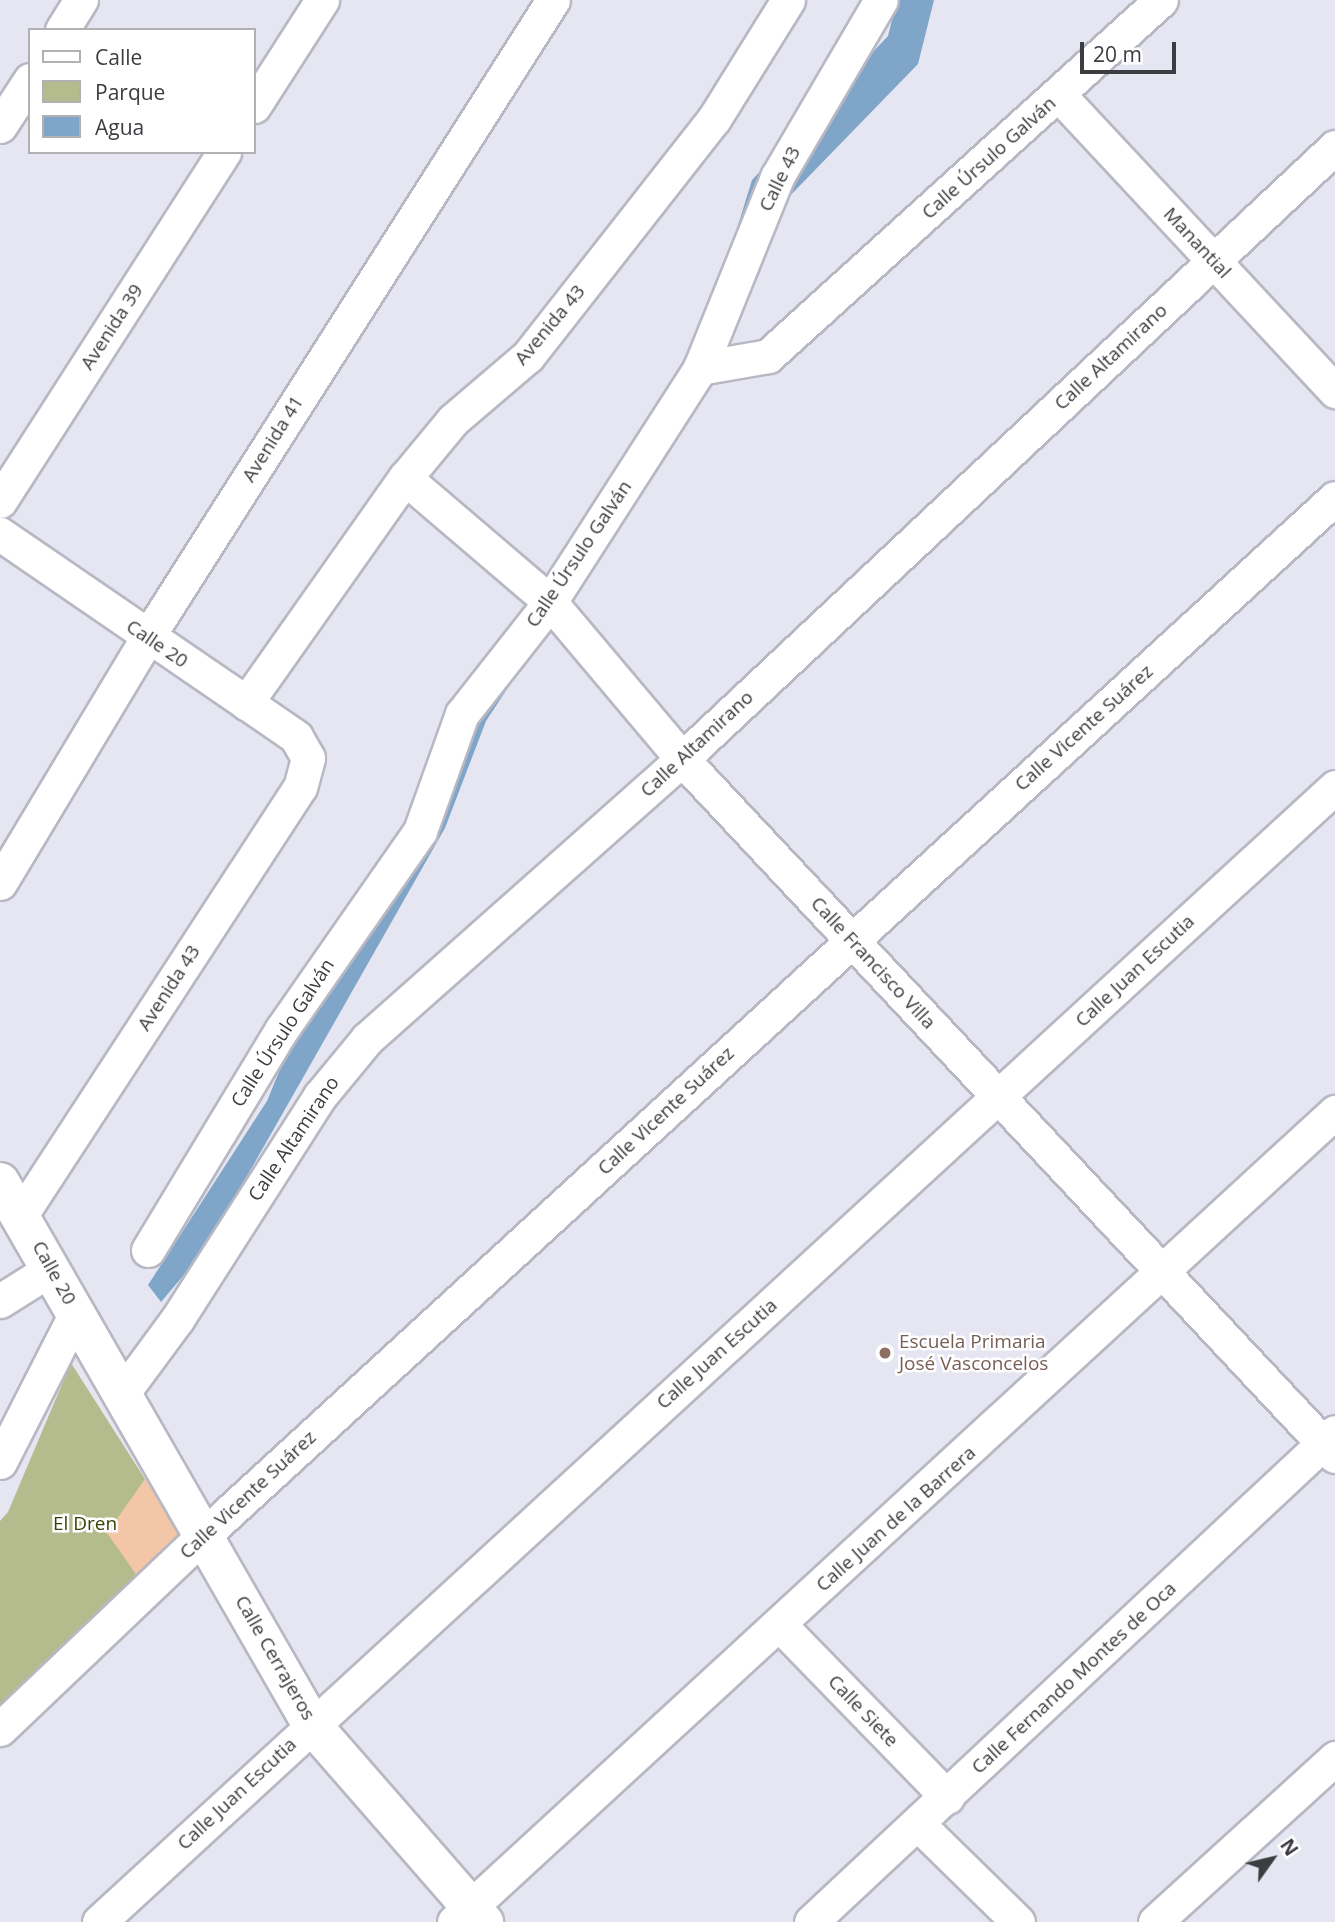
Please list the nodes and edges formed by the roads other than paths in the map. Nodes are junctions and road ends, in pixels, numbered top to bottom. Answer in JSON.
{"nodes":[{"id":1,"x":81,"y":0,"type":"edge"},
{"id":2,"x":322,"y":0,"type":"edge"},
{"id":3,"x":553,"y":0,"type":"edge"},
{"id":4,"x":788,"y":0,"type":"edge"},
{"id":5,"x":881,"y":0,"type":"edge"},
{"id":6,"x":1161,"y":0,"type":"edge"},
{"id":7,"x":63,"y":28,"type":"edge"},
{"id":8,"x":28,"y":83,"type":"edge"},
{"id":9,"x":1059,"y":95,"type":"junction"},
{"id":10,"x":256,"y":103,"type":"edge"},
{"id":11,"x":0,"y":126,"type":"edge"},
{"id":12,"x":1335,"y":147,"type":"edge"},
{"id":13,"x":223,"y":154,"type":"edge"},
{"id":14,"x":1214,"y":261,"type":"junction"},
{"id":15,"x":700,"y":368,"type":"junction"},
{"id":16,"x":1335,"y":391,"type":"edge"},
{"id":17,"x":405,"y":478,"type":"junction"},
{"id":18,"x":1335,"y":498,"type":"edge"},
{"id":19,"x":0,"y":501,"type":"edge"},
{"id":20,"x":0,"y":534,"type":"edge"},
{"id":21,"x":550,"y":603,"type":"junction"},
{"id":22,"x":147,"y":638,"type":"junction"},
{"id":23,"x":246,"y":703,"type":"junction"},
{"id":24,"x":308,"y":758,"type":"joint"},
{"id":25,"x":682,"y":760,"type":"junction"},
{"id":26,"x":1335,"y":787,"type":"edge"},
{"id":27,"x":0,"y":883,"type":"edge"},
{"id":28,"x":852,"y":941,"type":"junction"},
{"id":29,"x":999,"y":1096,"type":"junction"},
{"id":30,"x":1335,"y":1112,"type":"edge"},
{"id":31,"x":0,"y":1182,"type":"edge"},
{"id":32,"x":21,"y":1215,"type":"junction"},
{"id":33,"x":148,"y":1250,"type":"dead end"},
{"id":34,"x":51,"y":1269,"type":"junction"},
{"id":35,"x":1166,"y":1272,"type":"junction"},
{"id":36,"x":0,"y":1301,"type":"edge"},
{"id":37,"x":82,"y":1323,"type":"junction"},
{"id":38,"x":114,"y":1380,"type":"junction"},
{"id":39,"x":1331,"y":1444,"type":"edge"},
{"id":40,"x":0,"y":1462,"type":"edge"},
{"id":41,"x":204,"y":1535,"type":"junction"},
{"id":42,"x":779,"y":1625,"type":"junction"},
{"id":43,"x":312,"y":1725,"type":"junction"},
{"id":44,"x":0,"y":1729,"type":"edge"},
{"id":45,"x":1335,"y":1758,"type":"edge"},
{"id":46,"x":947,"y":1797,"type":"junction"},
{"id":47,"x":918,"y":1824,"type":"junction"},
{"id":48,"x":469,"y":1917,"type":"edge"},
{"id":49,"x":99,"y":1922,"type":"edge"},
{"id":50,"x":811,"y":1922,"type":"edge"},
{"id":51,"x":1018,"y":1922,"type":"edge"},
{"id":52,"x":1155,"y":1922,"type":"edge"}],
"edges":[{"from":1,"to":7,"type":"street"},
{"from":2,"to":10,"type":"street"},
{"from":3,"to":22,"type":"street","name":"Avenida 41"},
{"from":4,"to":17,"type":"street","name":"Avenida 43"},
{"from":5,"to":15,"type":"street","name":"Calle 43"},
{"from":6,"to":9,"type":"street","name":"Calle Úrsulo Galván"},
{"from":8,"to":11,"type":"street"},
{"from":9,"to":14,"type":"street","name":"Manantial"},
{"from":9,"to":15,"type":"street","name":"Calle Úrsulo Galván"},
{"from":12,"to":14,"type":"street","name":"Calle Altamirano"},
{"from":13,"to":19,"type":"street","name":"Avenida 39"},
{"from":14,"to":16,"type":"street","name":"Manantial"},
{"from":14,"to":25,"type":"street","name":"Calle Altamirano"},
{"from":15,"to":21,"type":"street","name":"Calle Úrsulo Galván"},
{"from":17,"to":21,"type":"street","name":"Calle Francisco Villa"},
{"from":17,"to":23,"type":"street","name":"Avenida 43"},
{"from":18,"to":28,"type":"street","name":"Calle Vicente Suárez"},
{"from":20,"to":22,"type":"street","name":"Calle 20"},
{"from":21,"to":25,"type":"street","name":"Calle Francisco Villa"},
{"from":21,"to":33,"type":"street","name":"Calle Úrsulo Galván"},
{"from":22,"to":23,"type":"street","name":"Calle 20"},
{"from":22,"to":27,"type":"street","name":"Avenida 41"},
{"from":23,"to":24,"type":"street","name":"Calle 20"},
{"from":24,"to":32,"type":"street","name":"Avenida 43"},
{"from":25,"to":28,"type":"street","name":"Calle Francisco Villa"},
{"from":25,"to":38,"type":"street","name":"Calle Altamirano"},
{"from":26,"to":29,"type":"street","name":"Calle Juan Escutia"},
{"from":28,"to":29,"type":"street","name":"Calle Francisco Villa"},
{"from":28,"to":41,"type":"street","name":"Calle Vicente Suárez"},
{"from":29,"to":35,"type":"street","name":"Calle Francisco Villa"},
{"from":29,"to":43,"type":"street","name":"Calle Juan Escutia"},
{"from":30,"to":35,"type":"street","name":"Calle Juan de la Barrera"},
{"from":31,"to":32,"type":"street","name":"Calle 20"},
{"from":32,"to":34,"type":"street","name":"Calle 20"},
{"from":34,"to":36,"type":"street"},
{"from":34,"to":37,"type":"street","name":"Calle 20"},
{"from":35,"to":39,"type":"street","name":"Calle Francisco Villa"},
{"from":35,"to":42,"type":"street","name":"Calle Juan de la Barrera"},
{"from":37,"to":38,"type":"street","name":"Calle 20"},
{"from":37,"to":40,"type":"street"},
{"from":38,"to":41,"type":"street","name":"Calle Cerrajeros"},
{"from":39,"to":46,"type":"street","name":"Calle Fernando Montes de Oca"},
{"from":41,"to":43,"type":"street","name":"Calle Cerrajeros"},
{"from":41,"to":44,"type":"street","name":"Calle Vicente Suárez"},
{"from":42,"to":46,"type":"street","name":"Calle Siete"},
{"from":42,"to":48,"type":"street","name":"Calle Juan de la Barrera"},
{"from":43,"to":48,"type":"street","name":"Calle Cerrajeros"},
{"from":43,"to":49,"type":"street","name":"Calle Juan Escutia"},
{"from":45,"to":52,"type":"street"},
{"from":46,"to":47,"type":"street","name":"Calle Fernando Montes de Oca"},
{"from":47,"to":50,"type":"street","name":"Calle Fernando Montes de Oca"},
{"from":47,"to":51,"type":"street"}]}
